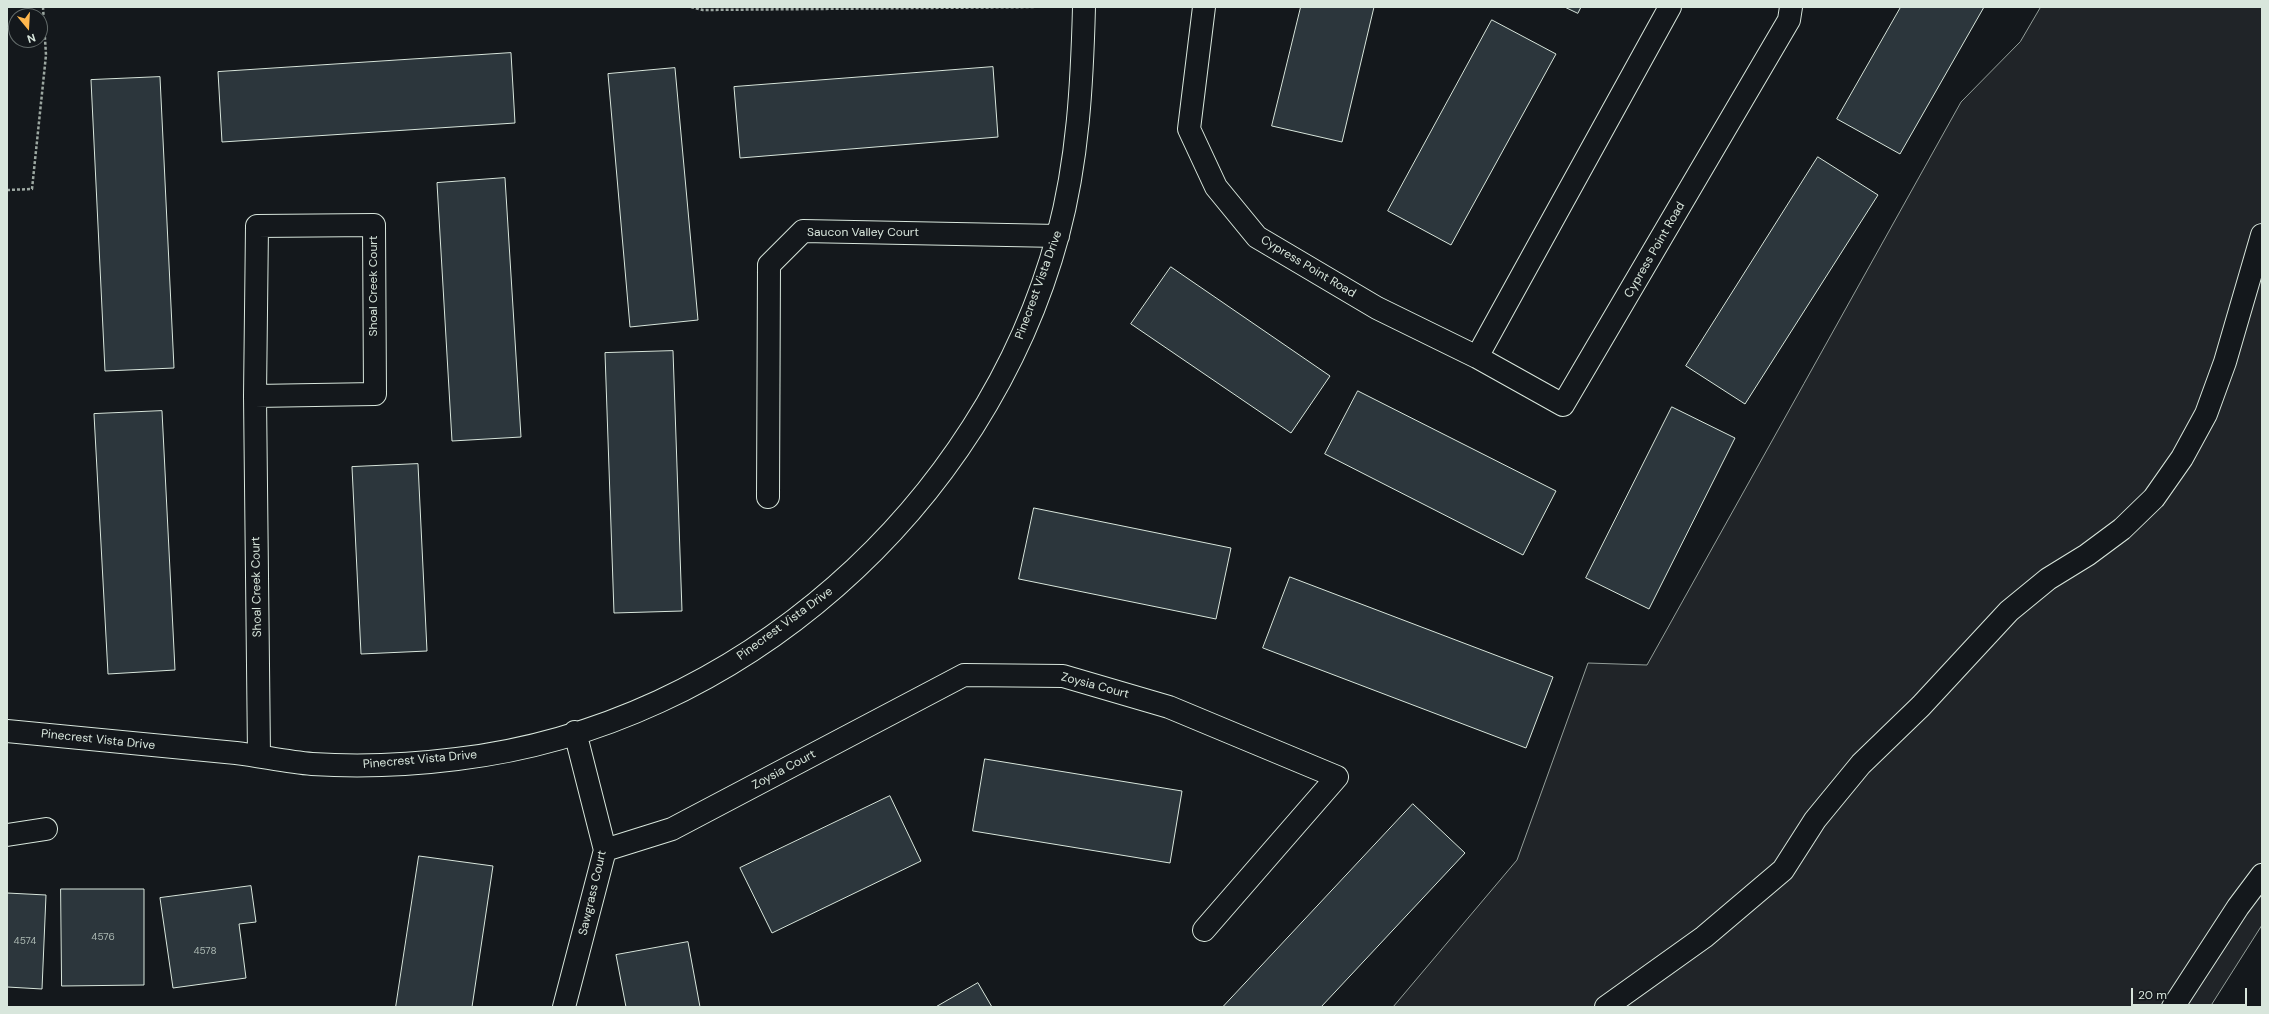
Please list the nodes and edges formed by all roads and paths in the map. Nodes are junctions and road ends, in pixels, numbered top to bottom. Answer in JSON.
{"nodes":[{"id":1,"x":43,"y":7,"type":"edge"},
{"id":2,"x":691,"y":7,"type":"edge"},
{"id":3,"x":1035,"y":7,"type":"edge"},
{"id":4,"x":1084,"y":7,"type":"edge"},
{"id":5,"x":1204,"y":7,"type":"edge"},
{"id":6,"x":1670,"y":7,"type":"edge"},
{"id":7,"x":1791,"y":7,"type":"edge"},
{"id":8,"x":7,"y":190,"type":"edge"},
{"id":9,"x":2262,"y":235,"type":"edge"},
{"id":10,"x":1058,"y":236,"type":"junction"},
{"id":11,"x":1477,"y":357,"type":"junction"},
{"id":12,"x":256,"y":396,"type":"junction"},
{"id":13,"x":768,"y":497,"type":"dead end"},
{"id":14,"x":7,"y":731,"type":"edge"},
{"id":15,"x":575,"y":732,"type":"junction"},
{"id":16,"x":259,"y":755,"type":"junction"},
{"id":17,"x":46,"y":828,"type":"dead end"},
{"id":18,"x":7,"y":836,"type":"edge"},
{"id":19,"x":605,"y":850,"type":"junction"},
{"id":20,"x":2262,"y":875,"type":"edge"},
{"id":21,"x":1204,"y":930,"type":"dead end"},
{"id":22,"x":564,"y":1007,"type":"edge"},
{"id":23,"x":1606,"y":1007,"type":"edge"},
{"id":24,"x":2172,"y":1007,"type":"edge"}],
"edges":[{"from":1,"to":8,"type":"path"},
{"from":2,"to":3,"type":"path"},
{"from":4,"to":10,"type":"street","name":"Pinecrest Vista Drive"},
{"from":5,"to":11,"type":"street","name":"Cypress Point Road"},
{"from":6,"to":11,"type":"street"},
{"from":7,"to":11,"type":"street","name":"Cypress Point Road"},
{"from":9,"to":23,"type":"street"},
{"from":10,"to":13,"type":"street","name":"Saucon Valley Court"},
{"from":10,"to":15,"type":"street","name":"Pinecrest Vista Drive"},
{"from":12,"to":12,"type":"street","name":"Shoal Creek Court"},
{"from":12,"to":16,"type":"street","name":"Shoal Creek Court"},
{"from":14,"to":16,"type":"street","name":"Pinecrest Vista Drive"},
{"from":15,"to":16,"type":"street","name":"Pinecrest Vista Drive"},
{"from":15,"to":19,"type":"street","name":"Sawgrass Court"},
{"from":17,"to":18,"type":"street"},
{"from":19,"to":21,"type":"street","name":"Zoysia Court"},
{"from":19,"to":22,"type":"street","name":"Sawgrass Court"},
{"from":20,"to":24,"type":"street"}]}
